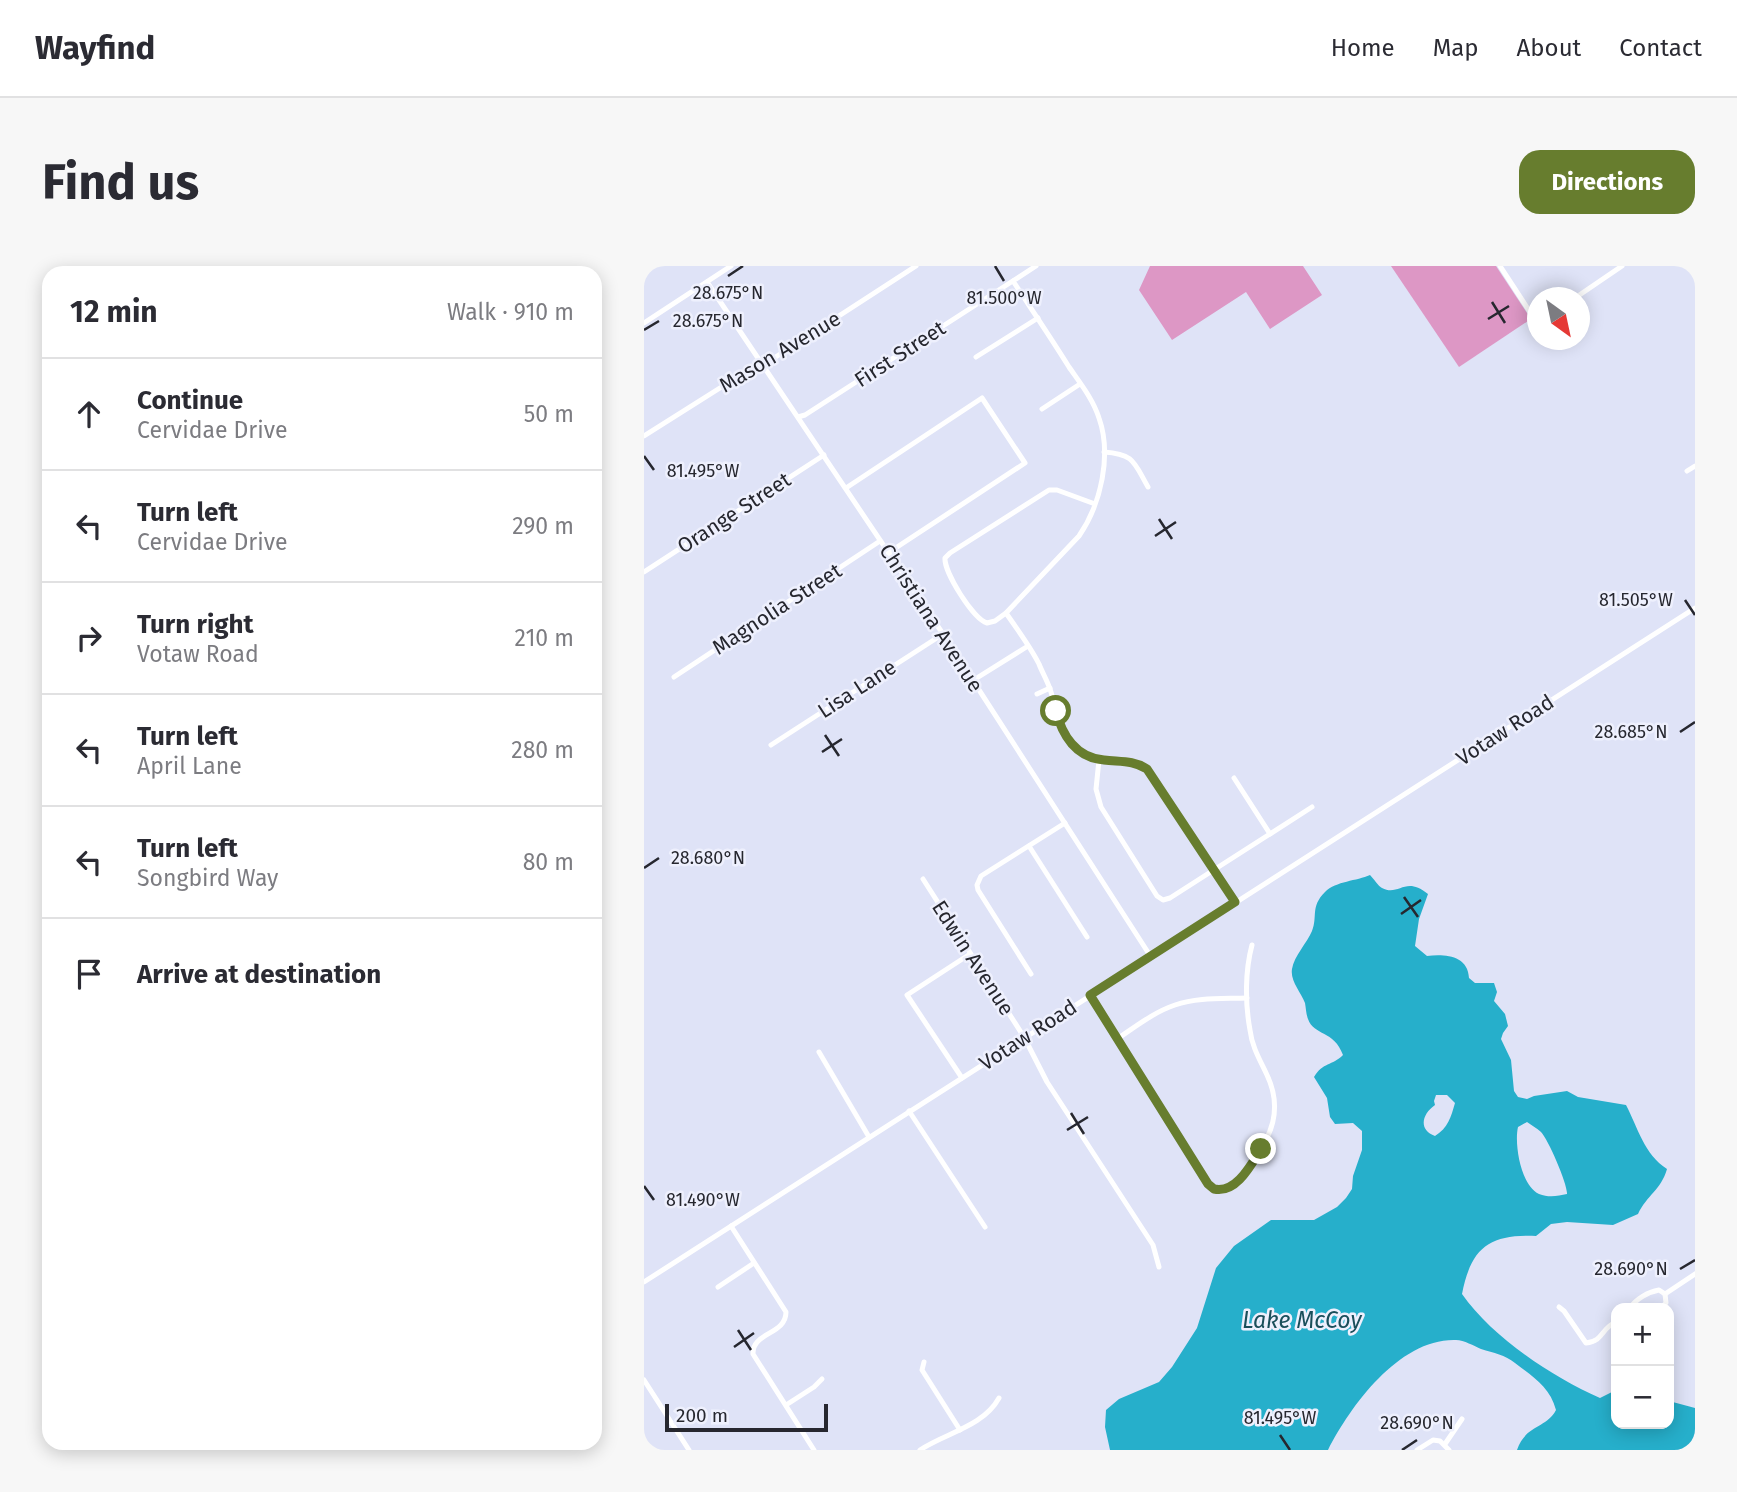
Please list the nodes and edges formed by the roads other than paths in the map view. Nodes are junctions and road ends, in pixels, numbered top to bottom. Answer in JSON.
{"nodes":[{"id":1,"x":731,"y":266,"type":"edge"},
{"id":2,"x":916,"y":266,"type":"edge"},
{"id":3,"x":1037,"y":266,"type":"edge"},
{"id":4,"x":1500,"y":266,"type":"edge"},
{"id":5,"x":1622,"y":266,"type":"edge"},
{"id":6,"x":1013,"y":281,"type":"junction"},
{"id":7,"x":707,"y":282,"type":"junction"},
{"id":8,"x":1590,"y":288,"type":"edge"},
{"id":9,"x":1527,"y":307,"type":"edge"},
{"id":10,"x":1038,"y":318,"type":"junction"},
{"id":11,"x":644,"y":323,"type":"edge"},
{"id":12,"x":976,"y":357,"type":"dead end"},
{"id":13,"x":760,"y":365,"type":"junction"},
{"id":14,"x":1080,"y":384,"type":"junction"},
{"id":15,"x":1042,"y":409,"type":"dead end"},
{"id":16,"x":798,"y":417,"type":"junction"},
{"id":17,"x":644,"y":436,"type":"edge"},
{"id":18,"x":1104,"y":452,"type":"junction"},
{"id":19,"x":824,"y":454,"type":"junction"},
{"id":20,"x":1695,"y":466,"type":"edge"},
{"id":21,"x":1687,"y":471,"type":"dead end"},
{"id":22,"x":1148,"y":487,"type":"dead end"},
{"id":23,"x":846,"y":488,"type":"junction"},
{"id":24,"x":1096,"y":504,"type":"junction"},
{"id":25,"x":880,"y":541,"type":"junction"},
{"id":26,"x":888,"y":553,"type":"junction"},
{"id":27,"x":644,"y":572,"type":"edge"},
{"id":28,"x":1695,"y":608,"type":"edge"},
{"id":29,"x":1006,"y":613,"type":"junction"},
{"id":30,"x":943,"y":634,"type":"junction"},
{"id":31,"x":1028,"y":646,"type":"junction"},
{"id":32,"x":674,"y":677,"type":"dead end"},
{"id":33,"x":972,"y":681,"type":"junction"},
{"id":34,"x":1050,"y":688,"type":"junction"},
{"id":35,"x":1037,"y":694,"type":"dead end"},
{"id":36,"x":771,"y":745,"type":"dead end"},
{"id":37,"x":1099,"y":760,"type":"junction"},
{"id":38,"x":1234,"y":778,"type":"dead end"},
{"id":39,"x":1312,"y":807,"type":"dead end"},
{"id":40,"x":1065,"y":823,"type":"junction"},
{"id":41,"x":1270,"y":834,"type":"junction"},
{"id":42,"x":1029,"y":846,"type":"junction"},
{"id":43,"x":1215,"y":870,"type":"junction"},
{"id":44,"x":923,"y":879,"type":"dead end"},
{"id":45,"x":1235,"y":902,"type":"junction"},
{"id":46,"x":1087,"y":937,"type":"dead end"},
{"id":47,"x":1252,"y":945,"type":"dead end"},
{"id":48,"x":970,"y":954,"type":"junction"},
{"id":49,"x":1151,"y":957,"type":"junction"},
{"id":50,"x":1031,"y":974,"type":"dead end"},
{"id":51,"x":1090,"y":995,"type":"junction"},
{"id":52,"x":1247,"y":998,"type":"junction"},
{"id":53,"x":1024,"y":1037,"type":"junction"},
{"id":54,"x":1117,"y":1039,"type":"junction"},
{"id":55,"x":818,"y":1052,"type":"dead end"},
{"id":56,"x":961,"y":1078,"type":"junction"},
{"id":57,"x":909,"y":1111,"type":"junction"},
{"id":58,"x":869,"y":1137,"type":"junction"},
{"id":59,"x":731,"y":1226,"type":"junction"},
{"id":60,"x":985,"y":1227,"type":"dead end"},
{"id":61,"x":754,"y":1263,"type":"junction"},
{"id":62,"x":1158,"y":1267,"type":"dead end"},
{"id":63,"x":1695,"y":1274,"type":"edge"},
{"id":64,"x":644,"y":1282,"type":"edge"},
{"id":65,"x":718,"y":1287,"type":"dead end"},
{"id":66,"x":1665,"y":1294,"type":"junction"},
{"id":67,"x":1634,"y":1303,"type":"edge"},
{"id":68,"x":1666,"y":1303,"type":"edge"},
{"id":69,"x":1559,"y":1307,"type":"dead end"},
{"id":70,"x":1611,"y":1324,"type":"edge"},
{"id":71,"x":924,"y":1362,"type":"dead end"},
{"id":72,"x":822,"y":1379,"type":"dead end"},
{"id":73,"x":644,"y":1380,"type":"edge"},
{"id":74,"x":999,"y":1398,"type":"dead end"},
{"id":75,"x":786,"y":1405,"type":"junction"},
{"id":76,"x":1462,"y":1419,"type":"dead end"},
{"id":77,"x":960,"y":1430,"type":"junction"},
{"id":78,"x":1447,"y":1447,"type":"edge"},
{"id":79,"x":689,"y":1450,"type":"edge"},
{"id":80,"x":814,"y":1450,"type":"edge"},
{"id":81,"x":920,"y":1450,"type":"edge"},
{"id":82,"x":1417,"y":1450,"type":"edge"}],
"edges":[{"from":1,"to":7,"type":"street"},
{"from":2,"to":13,"type":"street","name":"Mason Avenue"},
{"from":3,"to":6,"type":"street","name":"First Street"},
{"from":4,"to":9,"type":"street"},
{"from":5,"to":8,"type":"street"},
{"from":6,"to":10,"type":"street"},
{"from":6,"to":16,"type":"street","name":"First Street"},
{"from":7,"to":11,"type":"street"},
{"from":7,"to":13,"type":"street","name":"Christiana Avenue"},
{"from":10,"to":12,"type":"street"},
{"from":10,"to":14,"type":"street"},
{"from":13,"to":16,"type":"street","name":"Christiana Avenue"},
{"from":13,"to":17,"type":"street","name":"Mason Avenue"},
{"from":14,"to":15,"type":"street"},
{"from":14,"to":18,"type":"street"},
{"from":16,"to":19,"type":"street","name":"Christiana Avenue"},
{"from":18,"to":22,"type":"street"},
{"from":18,"to":24,"type":"street"},
{"from":19,"to":23,"type":"street","name":"Christiana Avenue"},
{"from":19,"to":27,"type":"street","name":"Orange Street"},
{"from":20,"to":21,"type":"street"},
{"from":23,"to":25,"type":"street","name":"Christiana Avenue"},
{"from":23,"to":26,"type":"street"},
{"from":24,"to":29,"type":"street"},
{"from":24,"to":29,"type":"street"},
{"from":25,"to":26,"type":"street","name":"Christiana Avenue"},
{"from":25,"to":32,"type":"street","name":"Magnolia Street"},
{"from":26,"to":30,"type":"street","name":"Christiana Avenue"},
{"from":28,"to":45,"type":"street","name":"Votaw Road"},
{"from":29,"to":31,"type":"street"},
{"from":30,"to":33,"type":"street","name":"Christiana Avenue"},
{"from":30,"to":36,"type":"street","name":"Lisa Lane"},
{"from":31,"to":33,"type":"street"},
{"from":31,"to":34,"type":"street"},
{"from":33,"to":40,"type":"street","name":"Christiana Avenue"},
{"from":34,"to":35,"type":"street"},
{"from":34,"to":37,"type":"street"},
{"from":37,"to":43,"type":"street"},
{"from":37,"to":43,"type":"street"},
{"from":38,"to":41,"type":"street"},
{"from":39,"to":41,"type":"street"},
{"from":40,"to":42,"type":"street"},
{"from":40,"to":49,"type":"street","name":"Christiana Avenue"},
{"from":41,"to":43,"type":"street"},
{"from":42,"to":46,"type":"street"},
{"from":42,"to":50,"type":"street"},
{"from":43,"to":45,"type":"street"},
{"from":44,"to":48,"type":"street","name":"Edwin Avenue"},
{"from":45,"to":49,"type":"street","name":"Votaw Road"},
{"from":47,"to":52,"type":"street"},
{"from":48,"to":53,"type":"street","name":"Edwin Avenue"},
{"from":48,"to":56,"type":"street"},
{"from":49,"to":51,"type":"street","name":"Votaw Road"},
{"from":51,"to":53,"type":"street","name":"Votaw Road"},
{"from":51,"to":54,"type":"street"},
{"from":52,"to":54,"type":"street"},
{"from":52,"to":54,"type":"street"},
{"from":53,"to":56,"type":"street","name":"Votaw Road"},
{"from":53,"to":62,"type":"street","name":"Edwin Avenue"},
{"from":55,"to":58,"type":"street"},
{"from":56,"to":57,"type":"street","name":"Votaw Road"},
{"from":57,"to":58,"type":"street","name":"Votaw Road"},
{"from":57,"to":60,"type":"street"},
{"from":58,"to":59,"type":"street","name":"Votaw Road"},
{"from":59,"to":61,"type":"street"},
{"from":59,"to":64,"type":"street","name":"Votaw Road"},
{"from":61,"to":65,"type":"street"},
{"from":61,"to":75,"type":"street"},
{"from":63,"to":66,"type":"street"},
{"from":66,"to":67,"type":"street"},
{"from":66,"to":68,"type":"street"},
{"from":69,"to":70,"type":"street"},
{"from":71,"to":77,"type":"street"},
{"from":72,"to":75,"type":"street"},
{"from":73,"to":79,"type":"street"},
{"from":74,"to":77,"type":"street"},
{"from":75,"to":80,"type":"street"},
{"from":76,"to":78,"type":"street"},
{"from":77,"to":81,"type":"street"},
{"from":78,"to":82,"type":"street"}]}
